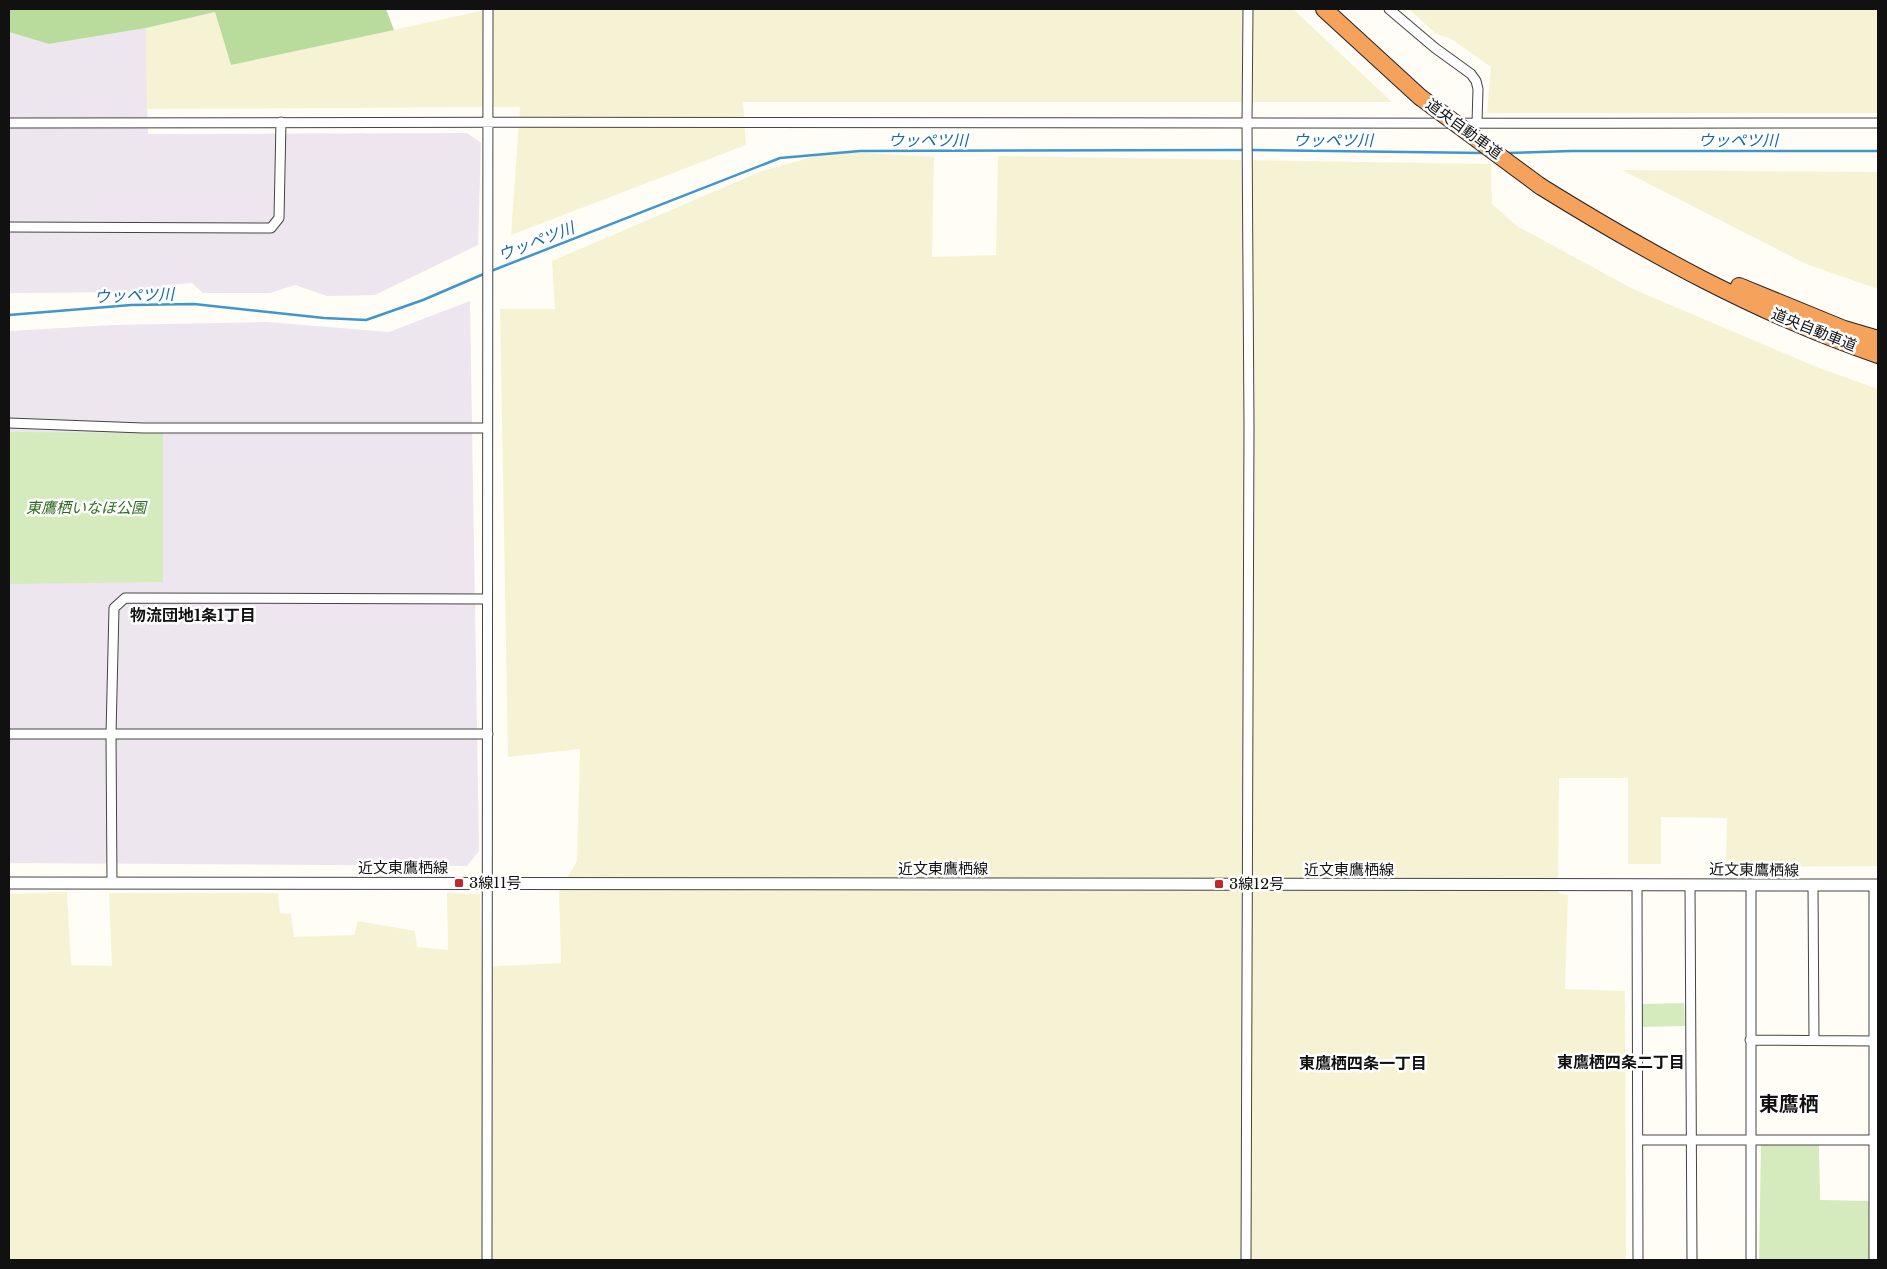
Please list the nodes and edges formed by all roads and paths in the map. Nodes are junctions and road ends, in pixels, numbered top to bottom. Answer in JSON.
{"nodes":[{"id":1,"x":488,"y":9,"type":"edge"},
{"id":2,"x":1248,"y":9,"type":"edge"},
{"id":3,"x":1324,"y":9,"type":"edge"},
{"id":4,"x":1389,"y":9,"type":"edge"},
{"id":5,"x":281,"y":122,"type":"junction"},
{"id":6,"x":488,"y":122,"type":"junction"},
{"id":7,"x":9,"y":123,"type":"edge"},
{"id":8,"x":1477,"y":123,"type":"junction"},
{"id":9,"x":1878,"y":123,"type":"edge"},
{"id":10,"x":1247,"y":124,"type":"junction"},
{"id":11,"x":9,"y":227,"type":"edge"},
{"id":12,"x":1617,"y":234,"type":"junction"},
{"id":13,"x":1878,"y":339,"type":"edge"},
{"id":14,"x":1878,"y":356,"type":"edge"},
{"id":15,"x":9,"y":423,"type":"edge"},
{"id":16,"x":487,"y":428,"type":"junction"},
{"id":17,"x":488,"y":599,"type":"junction"},
{"id":18,"x":9,"y":734,"type":"edge"},
{"id":19,"x":112,"y":734,"type":"junction"},
{"id":20,"x":488,"y":734,"type":"junction"},
{"id":21,"x":488,"y":882,"type":"junction"},
{"id":22,"x":9,"y":883,"type":"edge"},
{"id":23,"x":112,"y":884,"type":"junction"},
{"id":24,"x":1247,"y":885,"type":"junction"},
{"id":25,"x":1637,"y":885,"type":"junction"},
{"id":26,"x":1690,"y":885,"type":"junction"},
{"id":27,"x":1876,"y":885,"type":"edge"},
{"id":28,"x":1751,"y":886,"type":"junction"},
{"id":29,"x":1813,"y":886,"type":"junction"},
{"id":30,"x":1876,"y":948,"type":"edge"},
{"id":31,"x":1750,"y":1040,"type":"junction"},
{"id":32,"x":1814,"y":1040,"type":"junction"},
{"id":33,"x":1875,"y":1041,"type":"junction"},
{"id":34,"x":1877,"y":1072,"type":"edge"},
{"id":35,"x":1751,"y":1139,"type":"junction"},
{"id":36,"x":1638,"y":1140,"type":"junction"},
{"id":37,"x":1690,"y":1140,"type":"junction"},
{"id":38,"x":1876,"y":1140,"type":"edge"},
{"id":39,"x":487,"y":1260,"type":"edge"},
{"id":40,"x":1246,"y":1260,"type":"edge"},
{"id":41,"x":1638,"y":1260,"type":"edge"},
{"id":42,"x":1692,"y":1260,"type":"edge"},
{"id":43,"x":1751,"y":1260,"type":"edge"},
{"id":44,"x":1874,"y":1260,"type":"edge"}],
"edges":[{"from":1,"to":6,"type":"street"},
{"from":2,"to":10,"type":"street"},
{"from":3,"to":12,"type":"highway","name":"道央自動車道","bridge":true},
{"from":4,"to":8,"type":"street"},
{"from":5,"to":6,"type":"street"},
{"from":5,"to":7,"type":"street"},
{"from":5,"to":11,"type":"street"},
{"from":6,"to":10,"type":"street"},
{"from":6,"to":16,"type":"street"},
{"from":8,"to":9,"type":"street"},
{"from":8,"to":10,"type":"street"},
{"from":10,"to":24,"type":"street"},
{"from":12,"to":13,"type":"highway","name":"道央自動車道"},
{"from":12,"to":14,"type":"highway","name":"道央自動車道"},
{"from":15,"to":16,"type":"street"},
{"from":16,"to":17,"type":"street"},
{"from":17,"to":19,"type":"street"},
{"from":17,"to":20,"type":"street"},
{"from":18,"to":19,"type":"street"},
{"from":19,"to":20,"type":"street"},
{"from":19,"to":23,"type":"street"},
{"from":20,"to":21,"type":"street"},
{"from":21,"to":23,"type":"street","name":"近文東鷹栖線"},
{"from":21,"to":24,"type":"street","name":"近文東鷹栖線"},
{"from":21,"to":39,"type":"street"},
{"from":22,"to":23,"type":"street","name":"近文東鷹栖線"},
{"from":24,"to":25,"type":"street","name":"近文東鷹栖線"},
{"from":24,"to":40,"type":"street"},
{"from":25,"to":26,"type":"street","name":"近文東鷹栖線"},
{"from":25,"to":36,"type":"street"},
{"from":26,"to":28,"type":"street","name":"近文東鷹栖線"},
{"from":26,"to":37,"type":"street"},
{"from":27,"to":29,"type":"street","name":"近文東鷹栖線"},
{"from":27,"to":30,"type":"street"},
{"from":28,"to":29,"type":"street","name":"近文東鷹栖線"},
{"from":28,"to":31,"type":"street"},
{"from":29,"to":32,"type":"street"},
{"from":30,"to":33,"type":"street"},
{"from":31,"to":32,"type":"street"},
{"from":31,"to":35,"type":"street"},
{"from":32,"to":33,"type":"street"},
{"from":33,"to":34,"type":"street"},
{"from":34,"to":38,"type":"street"},
{"from":35,"to":37,"type":"street"},
{"from":35,"to":38,"type":"street"},
{"from":35,"to":43,"type":"street"},
{"from":36,"to":37,"type":"street"},
{"from":36,"to":41,"type":"street"},
{"from":37,"to":42,"type":"street"},
{"from":38,"to":44,"type":"street"}]}
